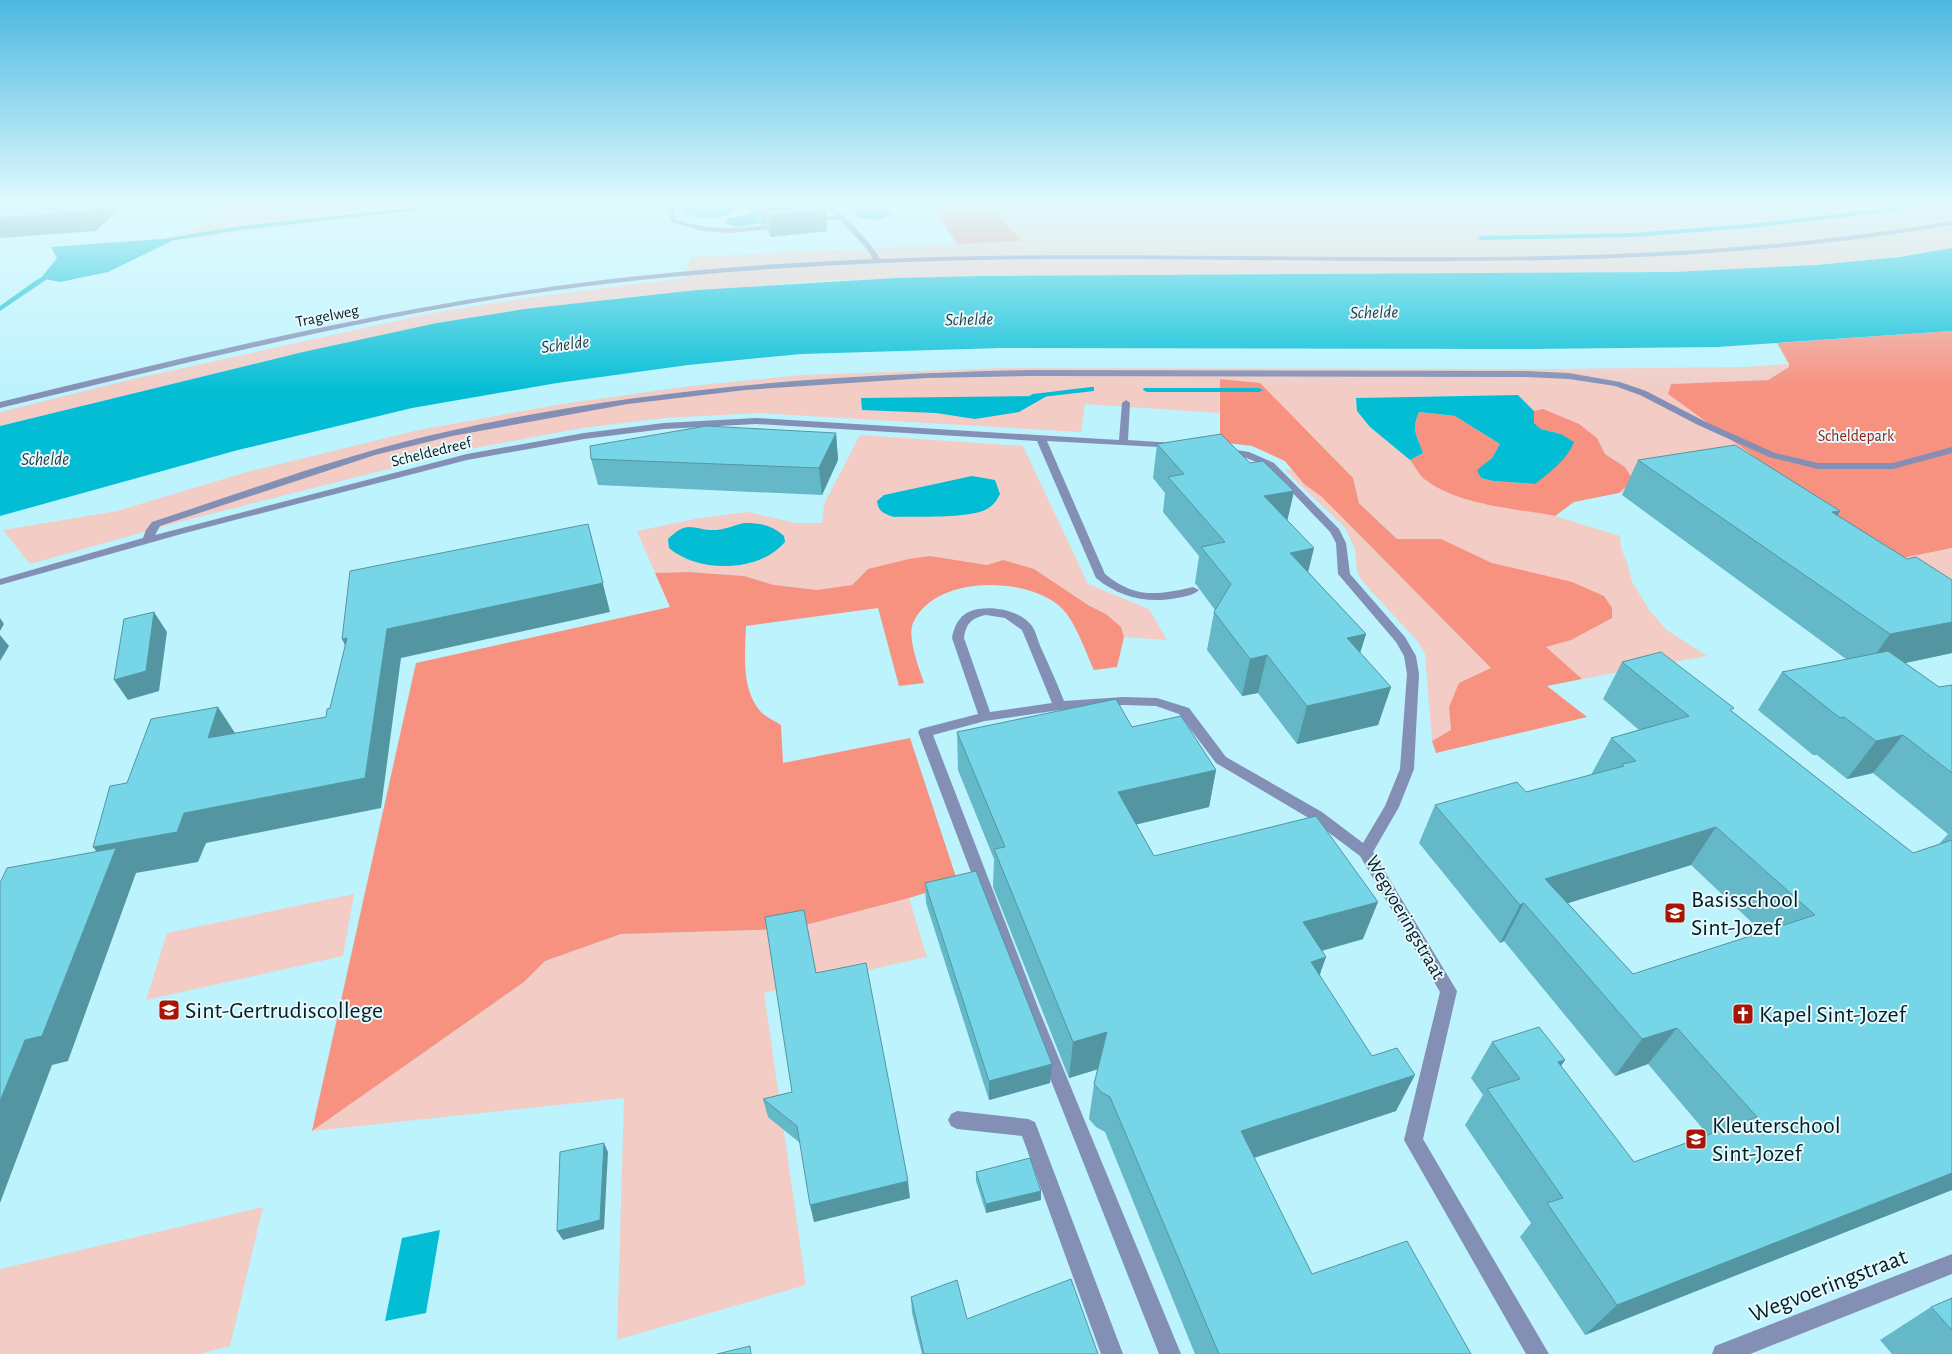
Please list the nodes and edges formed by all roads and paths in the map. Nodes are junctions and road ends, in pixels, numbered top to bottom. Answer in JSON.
{"nodes":[{"id":1,"x":819,"y":265,"type":"edge"},
{"id":2,"x":1126,"y":403,"type":"dead end"},
{"id":3,"x":0,"y":405,"type":"edge"},
{"id":4,"x":1041,"y":438,"type":"junction"},
{"id":5,"x":1122,"y":443,"type":"junction"},
{"id":6,"x":1185,"y":447,"type":"edge"},
{"id":7,"x":1212,"y":449,"type":"edge"},
{"id":8,"x":1952,"y":450,"type":"edge"},
{"id":9,"x":148,"y":540,"type":"junction"},
{"id":10,"x":0,"y":582,"type":"edge"},
{"id":11,"x":1193,"y":590,"type":"dead end"},
{"id":12,"x":1060,"y":706,"type":"junction"},
{"id":13,"x":985,"y":717,"type":"junction"},
{"id":14,"x":1365,"y":852,"type":"junction"},
{"id":15,"x":956,"y":1120,"type":"dead end"},
{"id":16,"x":1952,"y":1264,"type":"edge"},
{"id":17,"x":1112,"y":1354,"type":"edge"},
{"id":18,"x":1170,"y":1354,"type":"edge"},
{"id":19,"x":1538,"y":1354,"type":"edge"},
{"id":20,"x":1723,"y":1354,"type":"edge"}],
"edges":[{"from":1,"to":3,"type":"street","name":"Tragelweg"},
{"from":2,"to":5,"type":"street"},
{"from":4,"to":5,"type":"street"},
{"from":4,"to":9,"type":"street","name":"Scheldedreef"},
{"from":4,"to":11,"type":"street"},
{"from":5,"to":6,"type":"street"},
{"from":7,"to":14,"type":"street","name":"Wegvoeringstraat"},
{"from":8,"to":9,"type":"street"},
{"from":9,"to":10,"type":"street","name":"Scheldedreef"},
{"from":12,"to":13,"type":"street"},
{"from":12,"to":13,"type":"street"},
{"from":12,"to":14,"type":"street"},
{"from":13,"to":18,"type":"street"},
{"from":14,"to":19,"type":"street","name":"Wegvoeringstraat"},
{"from":15,"to":17,"type":"street"},
{"from":16,"to":20,"type":"street","name":"Wegvoeringstraat"}]}
